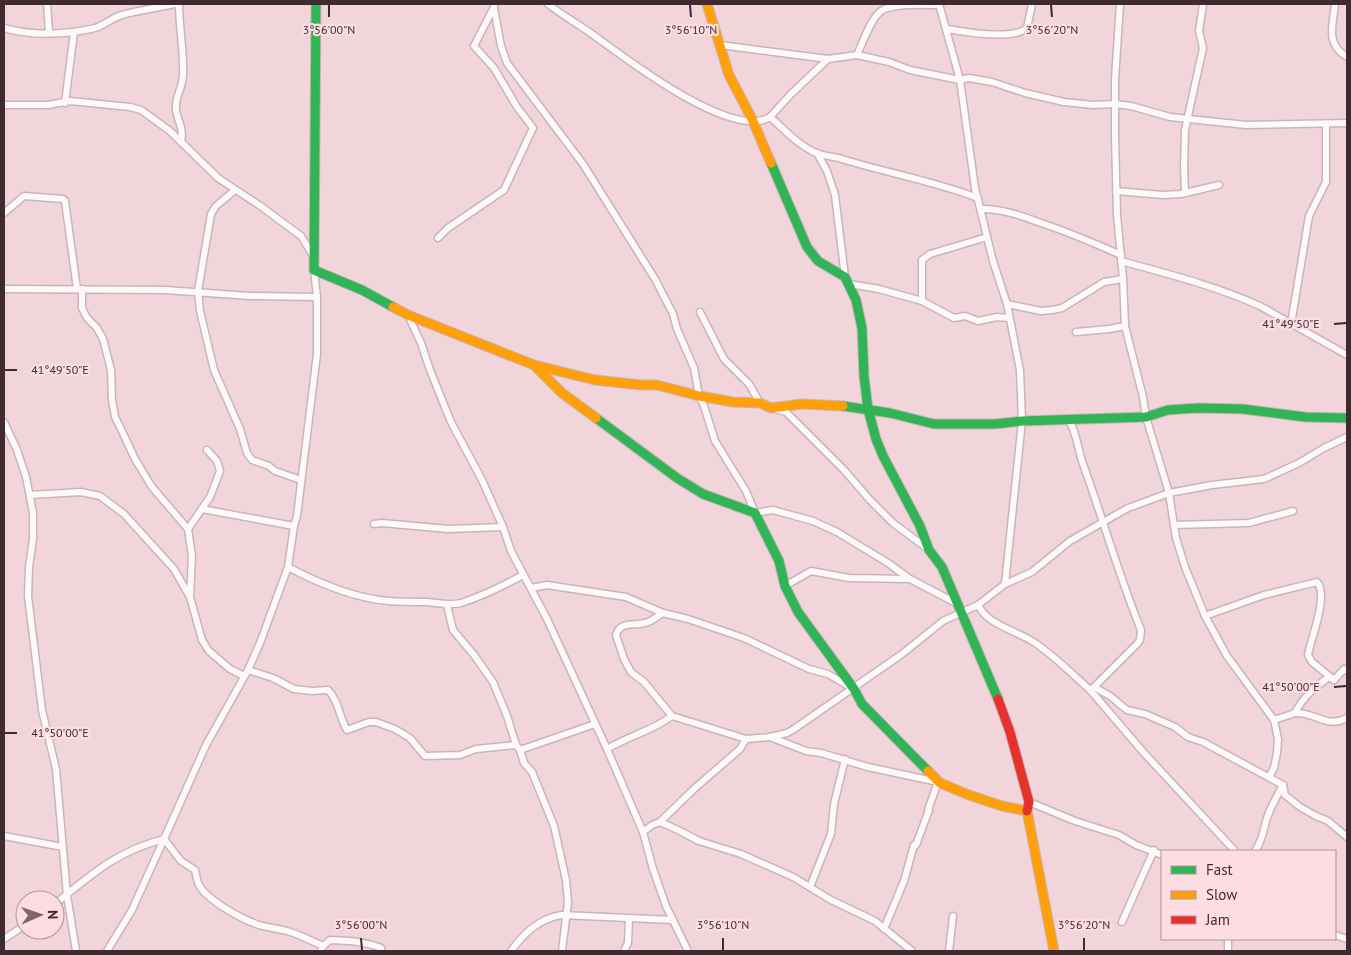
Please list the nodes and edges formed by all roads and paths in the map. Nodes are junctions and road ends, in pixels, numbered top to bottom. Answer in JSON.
{"nodes":[{"id":1,"x":47,"y":4,"type":"edge"},
{"id":2,"x":175,"y":4,"type":"edge"},
{"id":3,"x":179,"y":4,"type":"edge"},
{"id":4,"x":315,"y":4,"type":"edge"},
{"id":5,"x":548,"y":4,"type":"edge"},
{"id":6,"x":707,"y":4,"type":"edge"},
{"id":7,"x":939,"y":4,"type":"edge"},
{"id":8,"x":1032,"y":4,"type":"edge"},
{"id":9,"x":1120,"y":4,"type":"edge"},
{"id":10,"x":1203,"y":4,"type":"edge"},
{"id":11,"x":1335,"y":4,"type":"edge"},
{"id":12,"x":495,"y":6,"type":"edge"},
{"id":13,"x":4,"y":28,"type":"edge"},
{"id":14,"x":947,"y":29,"type":"junction"},
{"id":15,"x":74,"y":32,"type":"junction"},
{"id":16,"x":48,"y":33,"type":"junction"},
{"id":17,"x":720,"y":45,"type":"junction"},
{"id":18,"x":857,"y":55,"type":"junction"},
{"id":19,"x":1347,"y":57,"type":"edge"},
{"id":20,"x":828,"y":59,"type":"junction"},
{"id":21,"x":960,"y":80,"type":"junction"},
{"id":22,"x":65,"y":103,"type":"junction"},
{"id":23,"x":1115,"y":104,"type":"junction"},
{"id":24,"x":4,"y":105,"type":"edge"},
{"id":25,"x":770,"y":117,"type":"junction"},
{"id":26,"x":1187,"y":118,"type":"junction"},
{"id":27,"x":753,"y":122,"type":"junction"},
{"id":28,"x":1347,"y":123,"type":"edge"},
{"id":29,"x":1326,"y":124,"type":"junction"},
{"id":30,"x":181,"y":142,"type":"junction"},
{"id":31,"x":816,"y":153,"type":"junction"},
{"id":32,"x":1219,"y":184,"type":"dead end"},
{"id":33,"x":235,"y":190,"type":"junction"},
{"id":34,"x":1116,"y":191,"type":"junction"},
{"id":35,"x":1185,"y":192,"type":"junction"},
{"id":36,"x":978,"y":198,"type":"junction"},
{"id":37,"x":982,"y":209,"type":"junction"},
{"id":38,"x":4,"y":213,"type":"edge"},
{"id":39,"x":987,"y":237,"type":"junction"},
{"id":40,"x":438,"y":238,"type":"dead end"},
{"id":41,"x":313,"y":254,"type":"junction"},
{"id":42,"x":1121,"y":258,"type":"junction"},
{"id":43,"x":314,"y":270,"type":"junction"},
{"id":44,"x":1123,"y":279,"type":"junction"},
{"id":45,"x":847,"y":281,"type":"junction"},
{"id":46,"x":4,"y":289,"type":"edge"},
{"id":47,"x":79,"y":289,"type":"junction"},
{"id":48,"x":198,"y":291,"type":"junction"},
{"id":49,"x":317,"y":297,"type":"junction"},
{"id":50,"x":922,"y":301,"type":"junction"},
{"id":51,"x":1007,"y":304,"type":"junction"},
{"id":52,"x":700,"y":312,"type":"dead end"},
{"id":53,"x":408,"y":315,"type":"junction"},
{"id":54,"x":1009,"y":318,"type":"junction"},
{"id":55,"x":1291,"y":324,"type":"junction"},
{"id":56,"x":1125,"y":326,"type":"junction"},
{"id":57,"x":1076,"y":332,"type":"dead end"},
{"id":58,"x":1347,"y":355,"type":"edge"},
{"id":59,"x":534,"y":365,"type":"junction"},
{"id":60,"x":699,"y":396,"type":"junction"},
{"id":61,"x":760,"y":403,"type":"junction"},
{"id":62,"x":771,"y":408,"type":"junction"},
{"id":63,"x":868,"y":409,"type":"junction"},
{"id":64,"x":1146,"y":416,"type":"junction"},
{"id":65,"x":1347,"y":418,"type":"edge"},
{"id":66,"x":1070,"y":420,"type":"junction"},
{"id":67,"x":1022,"y":421,"type":"junction"},
{"id":68,"x":4,"y":422,"type":"edge"},
{"id":69,"x":7,"y":436,"type":"edge"},
{"id":70,"x":1347,"y":437,"type":"edge"},
{"id":71,"x":207,"y":450,"type":"dead end"},
{"id":72,"x":301,"y":480,"type":"junction"},
{"id":73,"x":1169,"y":492,"type":"junction"},
{"id":74,"x":30,"y":495,"type":"junction"},
{"id":75,"x":202,"y":509,"type":"junction"},
{"id":76,"x":1293,"y":511,"type":"dead end"},
{"id":77,"x":755,"y":513,"type":"junction"},
{"id":78,"x":1102,"y":522,"type":"junction"},
{"id":79,"x":374,"y":524,"type":"dead end"},
{"id":80,"x":1174,"y":525,"type":"junction"},
{"id":81,"x":294,"y":526,"type":"junction"},
{"id":82,"x":503,"y":526,"type":"junction"},
{"id":83,"x":188,"y":529,"type":"junction"},
{"id":84,"x":929,"y":550,"type":"junction"},
{"id":85,"x":288,"y":567,"type":"junction"},
{"id":86,"x":523,"y":575,"type":"junction"},
{"id":87,"x":910,"y":580,"type":"junction"},
{"id":88,"x":1005,"y":584,"type":"junction"},
{"id":89,"x":785,"y":586,"type":"junction"},
{"id":90,"x":531,"y":588,"type":"junction"},
{"id":91,"x":190,"y":597,"type":"junction"},
{"id":92,"x":956,"y":602,"type":"junction"},
{"id":93,"x":447,"y":605,"type":"junction"},
{"id":94,"x":978,"y":605,"type":"junction"},
{"id":95,"x":662,"y":612,"type":"junction"},
{"id":96,"x":961,"y":612,"type":"junction"},
{"id":97,"x":1205,"y":616,"type":"junction"},
{"id":98,"x":1346,"y":669,"type":"edge"},
{"id":99,"x":248,"y":670,"type":"junction"},
{"id":100,"x":244,"y":676,"type":"junction"},
{"id":101,"x":1334,"y":680,"type":"junction"},
{"id":102,"x":854,"y":689,"type":"junction"},
{"id":103,"x":1093,"y":689,"type":"junction"},
{"id":104,"x":1295,"y":713,"type":"junction"},
{"id":105,"x":672,"y":716,"type":"junction"},
{"id":106,"x":1347,"y":718,"type":"edge"},
{"id":107,"x":1274,"y":720,"type":"junction"},
{"id":108,"x":595,"y":724,"type":"junction"},
{"id":109,"x":770,"y":737,"type":"junction"},
{"id":110,"x":746,"y":739,"type":"junction"},
{"id":111,"x":518,"y":747,"type":"junction"},
{"id":112,"x":606,"y":749,"type":"junction"},
{"id":113,"x":845,"y":759,"type":"junction"},
{"id":114,"x":1269,"y":777,"type":"junction"},
{"id":115,"x":939,"y":782,"type":"junction"},
{"id":116,"x":1283,"y":785,"type":"junction"},
{"id":117,"x":1028,"y":807,"type":"junction"},
{"id":118,"x":660,"y":822,"type":"junction"},
{"id":119,"x":643,"y":832,"type":"junction"},
{"id":120,"x":4,"y":836,"type":"edge"},
{"id":121,"x":1347,"y":837,"type":"edge"},
{"id":122,"x":164,"y":839,"type":"junction"},
{"id":123,"x":63,"y":846,"type":"junction"},
{"id":124,"x":1154,"y":850,"type":"junction"},
{"id":125,"x":1234,"y":850,"type":"edge"},
{"id":126,"x":1256,"y":850,"type":"edge"},
{"id":127,"x":1161,"y":854,"type":"edge"},
{"id":128,"x":810,"y":887,"type":"junction"},
{"id":129,"x":67,"y":894,"type":"junction"},
{"id":130,"x":567,"y":915,"type":"junction"},
{"id":131,"x":953,"y":916,"type":"dead end"},
{"id":132,"x":630,"y":918,"type":"junction"},
{"id":133,"x":673,"y":920,"type":"junction"},
{"id":134,"x":1122,"y":922,"type":"dead end"},
{"id":135,"x":884,"y":928,"type":"junction"},
{"id":136,"x":15,"y":932,"type":"edge"},
{"id":137,"x":4,"y":939,"type":"edge"},
{"id":138,"x":322,"y":949,"type":"edge"},
{"id":139,"x":76,"y":951,"type":"edge"},
{"id":140,"x":107,"y":951,"type":"edge"},
{"id":141,"x":381,"y":951,"type":"edge"},
{"id":142,"x":511,"y":951,"type":"edge"},
{"id":143,"x":562,"y":951,"type":"edge"},
{"id":144,"x":624,"y":951,"type":"edge"},
{"id":145,"x":688,"y":951,"type":"edge"},
{"id":146,"x":912,"y":951,"type":"edge"},
{"id":147,"x":949,"y":951,"type":"edge"},
{"id":148,"x":1054,"y":951,"type":"edge"}],
"edges":[{"from":1,"to":16,"type":"street"},
{"from":2,"to":15,"type":"street"},
{"from":3,"to":30,"type":"street"},
{"from":4,"to":41,"type":"street"},
{"from":5,"to":27,"type":"street"},
{"from":6,"to":17,"type":"street"},
{"from":7,"to":14,"type":"street"},
{"from":7,"to":18,"type":"street"},
{"from":8,"to":14,"type":"street"},
{"from":9,"to":23,"type":"street"},
{"from":10,"to":26,"type":"street"},
{"from":11,"to":19,"type":"street"},
{"from":12,"to":40,"type":"street"},
{"from":12,"to":60,"type":"street"},
{"from":13,"to":16,"type":"street"},
{"from":14,"to":21,"type":"street"},
{"from":15,"to":16,"type":"street"},
{"from":15,"to":22,"type":"street"},
{"from":17,"to":20,"type":"street"},
{"from":17,"to":27,"type":"street"},
{"from":18,"to":20,"type":"street"},
{"from":18,"to":21,"type":"street"},
{"from":20,"to":25,"type":"street"},
{"from":21,"to":23,"type":"street"},
{"from":21,"to":36,"type":"street"},
{"from":22,"to":24,"type":"street"},
{"from":22,"to":30,"type":"street"},
{"from":23,"to":26,"type":"street"},
{"from":23,"to":34,"type":"street"},
{"from":25,"to":27,"type":"street"},
{"from":25,"to":31,"type":"street"},
{"from":26,"to":29,"type":"street"},
{"from":26,"to":35,"type":"street"},
{"from":27,"to":45,"type":"street"},
{"from":28,"to":29,"type":"street"},
{"from":29,"to":55,"type":"street"},
{"from":30,"to":33,"type":"street"},
{"from":31,"to":36,"type":"street"},
{"from":31,"to":45,"type":"street"},
{"from":32,"to":35,"type":"street"},
{"from":33,"to":41,"type":"street"},
{"from":33,"to":48,"type":"street"},
{"from":34,"to":35,"type":"street"},
{"from":34,"to":42,"type":"street"},
{"from":36,"to":37,"type":"street"},
{"from":37,"to":39,"type":"street"},
{"from":37,"to":42,"type":"street"},
{"from":38,"to":47,"type":"street"},
{"from":39,"to":50,"type":"street"},
{"from":39,"to":51,"type":"street"},
{"from":41,"to":43,"type":"street"},
{"from":42,"to":44,"type":"street"},
{"from":42,"to":55,"type":"street"},
{"from":43,"to":49,"type":"street"},
{"from":43,"to":53,"type":"street"},
{"from":44,"to":51,"type":"street"},
{"from":44,"to":56,"type":"street"},
{"from":45,"to":50,"type":"street"},
{"from":45,"to":63,"type":"street"},
{"from":46,"to":47,"type":"street"},
{"from":47,"to":48,"type":"street"},
{"from":47,"to":83,"type":"street"},
{"from":48,"to":49,"type":"street"},
{"from":48,"to":72,"type":"street"},
{"from":49,"to":72,"type":"street"},
{"from":50,"to":54,"type":"street"},
{"from":51,"to":54,"type":"street"},
{"from":52,"to":61,"type":"street"},
{"from":53,"to":59,"type":"street"},
{"from":53,"to":82,"type":"street"},
{"from":54,"to":67,"type":"street"},
{"from":55,"to":58,"type":"street"},
{"from":56,"to":57,"type":"street"},
{"from":56,"to":64,"type":"street"},
{"from":59,"to":60,"type":"street"},
{"from":59,"to":77,"type":"street"},
{"from":60,"to":61,"type":"street"},
{"from":60,"to":77,"type":"street"},
{"from":61,"to":62,"type":"street"},
{"from":62,"to":63,"type":"street"},
{"from":62,"to":84,"type":"street"},
{"from":63,"to":67,"type":"street"},
{"from":63,"to":84,"type":"street"},
{"from":64,"to":65,"type":"street"},
{"from":64,"to":66,"type":"street"},
{"from":64,"to":73,"type":"street"},
{"from":66,"to":67,"type":"street"},
{"from":66,"to":78,"type":"street"},
{"from":67,"to":88,"type":"street"},
{"from":68,"to":69,"type":"street"},
{"from":69,"to":74,"type":"street"},
{"from":70,"to":73,"type":"street"},
{"from":71,"to":75,"type":"street"},
{"from":72,"to":81,"type":"street"},
{"from":73,"to":78,"type":"street"},
{"from":73,"to":80,"type":"street"},
{"from":74,"to":91,"type":"street"},
{"from":74,"to":123,"type":"street"},
{"from":75,"to":81,"type":"street"},
{"from":75,"to":83,"type":"street"},
{"from":76,"to":80,"type":"street"},
{"from":77,"to":87,"type":"street"},
{"from":77,"to":89,"type":"street"},
{"from":78,"to":88,"type":"street"},
{"from":78,"to":103,"type":"street"},
{"from":79,"to":82,"type":"street"},
{"from":80,"to":97,"type":"street"},
{"from":81,"to":85,"type":"street"},
{"from":82,"to":86,"type":"street"},
{"from":83,"to":91,"type":"street"},
{"from":84,"to":92,"type":"street"},
{"from":85,"to":93,"type":"street"},
{"from":85,"to":99,"type":"street"},
{"from":86,"to":90,"type":"street"},
{"from":86,"to":93,"type":"street"},
{"from":87,"to":89,"type":"street"},
{"from":87,"to":92,"type":"street"},
{"from":88,"to":94,"type":"street"},
{"from":89,"to":102,"type":"street"},
{"from":90,"to":95,"type":"street"},
{"from":90,"to":108,"type":"street"},
{"from":91,"to":100,"type":"street"},
{"from":92,"to":96,"type":"street"},
{"from":93,"to":111,"type":"street"},
{"from":94,"to":96,"type":"street"},
{"from":94,"to":103,"type":"street"},
{"from":95,"to":102,"type":"street"},
{"from":95,"to":105,"type":"street"},
{"from":96,"to":102,"type":"street"},
{"from":96,"to":117,"type":"street"},
{"from":97,"to":101,"type":"street"},
{"from":97,"to":107,"type":"street"},
{"from":98,"to":101,"type":"street"},
{"from":99,"to":100,"type":"street"},
{"from":99,"to":111,"type":"street"},
{"from":100,"to":122,"type":"street"},
{"from":101,"to":104,"type":"street"},
{"from":102,"to":109,"type":"street"},
{"from":102,"to":115,"type":"street"},
{"from":103,"to":114,"type":"street"},
{"from":103,"to":125,"type":"street"},
{"from":104,"to":106,"type":"street"},
{"from":104,"to":107,"type":"street"},
{"from":105,"to":110,"type":"street"},
{"from":105,"to":112,"type":"street"},
{"from":107,"to":114,"type":"street"},
{"from":108,"to":111,"type":"street"},
{"from":108,"to":112,"type":"street"},
{"from":109,"to":110,"type":"street"},
{"from":109,"to":113,"type":"street"},
{"from":110,"to":118,"type":"street"},
{"from":111,"to":130,"type":"street"},
{"from":112,"to":119,"type":"street"},
{"from":113,"to":115,"type":"street"},
{"from":113,"to":128,"type":"street"},
{"from":114,"to":116,"type":"street"},
{"from":115,"to":117,"type":"street"},
{"from":115,"to":135,"type":"street"},
{"from":116,"to":121,"type":"street"},
{"from":116,"to":126,"type":"street"},
{"from":117,"to":124,"type":"street"},
{"from":117,"to":148,"type":"street"},
{"from":118,"to":119,"type":"street"},
{"from":118,"to":128,"type":"street"},
{"from":119,"to":133,"type":"street"},
{"from":120,"to":123,"type":"street"},
{"from":122,"to":129,"type":"street"},
{"from":122,"to":138,"type":"street"},
{"from":122,"to":140,"type":"street"},
{"from":123,"to":129,"type":"street"},
{"from":124,"to":127,"type":"street"},
{"from":124,"to":134,"type":"street"},
{"from":128,"to":135,"type":"street"},
{"from":129,"to":139,"type":"street"},
{"from":130,"to":132,"type":"street"},
{"from":130,"to":142,"type":"street"},
{"from":130,"to":143,"type":"street"},
{"from":131,"to":147,"type":"street"},
{"from":132,"to":133,"type":"street"},
{"from":132,"to":144,"type":"street"},
{"from":133,"to":145,"type":"street"},
{"from":135,"to":146,"type":"street"},
{"from":136,"to":137,"type":"street"},
{"from":138,"to":141,"type":"street"}]}
